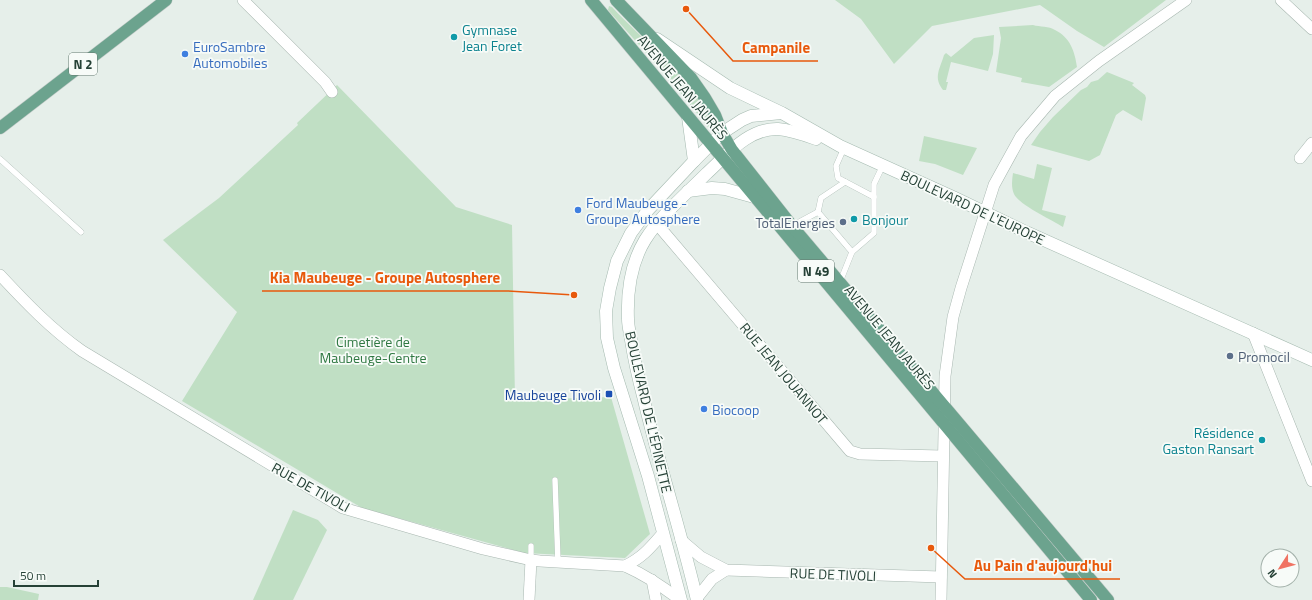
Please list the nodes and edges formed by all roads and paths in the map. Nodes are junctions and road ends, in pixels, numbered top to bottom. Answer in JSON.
{"nodes":[{"id":1,"x":166,"y":0,"type":"edge"},
{"id":2,"x":243,"y":0,"type":"edge"},
{"id":3,"x":591,"y":0,"type":"edge"},
{"id":4,"x":616,"y":0,"type":"edge"},
{"id":5,"x":1186,"y":0,"type":"edge"},
{"id":6,"x":1282,"y":0,"type":"edge"},
{"id":7,"x":1312,"y":29,"type":"edge"},
{"id":8,"x":646,"y":32,"type":"junction"},
{"id":9,"x":332,"y":92,"type":"dead end"},
{"id":10,"x":782,"y":113,"type":"junction"},
{"id":11,"x":688,"y":117,"type":"junction"},
{"id":12,"x":0,"y":128,"type":"edge"},
{"id":13,"x":722,"y":133,"type":"junction"},
{"id":14,"x":1312,"y":143,"type":"edge"},
{"id":15,"x":711,"y":144,"type":"junction"},
{"id":16,"x":842,"y":147,"type":"junction"},
{"id":17,"x":732,"y":150,"type":"junction"},
{"id":18,"x":722,"y":158,"type":"junction"},
{"id":19,"x":1300,"y":158,"type":"dead end"},
{"id":20,"x":0,"y":159,"type":"edge"},
{"id":21,"x":694,"y":161,"type":"junction"},
{"id":22,"x":883,"y":165,"type":"junction"},
{"id":23,"x":845,"y":182,"type":"junction"},
{"id":24,"x":688,"y":191,"type":"junction"},
{"id":25,"x":754,"y":197,"type":"junction"},
{"id":26,"x":874,"y":197,"type":"junction"},
{"id":27,"x":818,"y":212,"type":"junction"},
{"id":28,"x":986,"y":213,"type":"junction"},
{"id":29,"x":657,"y":224,"type":"junction"},
{"id":30,"x":792,"y":226,"type":"junction"},
{"id":31,"x":81,"y":232,"type":"dead end"},
{"id":32,"x":852,"y":252,"type":"junction"},
{"id":33,"x":0,"y":275,"type":"edge"},
{"id":34,"x":840,"y":282,"type":"junction"},
{"id":35,"x":1253,"y":333,"type":"junction"},
{"id":36,"x":1312,"y":360,"type":"edge"},
{"id":37,"x":944,"y":405,"type":"junction"},
{"id":38,"x":943,"y":424,"type":"junction"},
{"id":39,"x":942,"y":456,"type":"junction"},
{"id":40,"x":555,"y":480,"type":"dead end"},
{"id":41,"x":1312,"y":481,"type":"edge"},
{"id":42,"x":664,"y":533,"type":"junction"},
{"id":43,"x":681,"y":540,"type":"junction"},
{"id":44,"x":531,"y":546,"type":"dead end"},
{"id":45,"x":531,"y":560,"type":"junction"},
{"id":46,"x":558,"y":562,"type":"junction"},
{"id":47,"x":624,"y":566,"type":"junction"},
{"id":48,"x":726,"y":570,"type":"junction"},
{"id":49,"x":941,"y":577,"type":"junction"},
{"id":50,"x":652,"y":580,"type":"junction"},
{"id":51,"x":697,"y":599,"type":"edge"},
{"id":52,"x":529,"y":600,"type":"edge"},
{"id":53,"x":656,"y":600,"type":"edge"},
{"id":54,"x":680,"y":600,"type":"edge"},
{"id":55,"x":941,"y":600,"type":"edge"},
{"id":56,"x":1091,"y":600,"type":"edge"},
{"id":57,"x":1108,"y":600,"type":"edge"}],
"edges":[{"from":1,"to":12,"type":"main road","number":"N 2"},
{"from":2,"to":9,"type":"street"},
{"from":3,"to":11,"type":"main road","name":"AVENUE JEAN JAURÈS","number":"N 49"},
{"from":4,"to":8,"type":"main road","name":"AVENUE JEAN JAURÈS","number":"N 49"},
{"from":5,"to":28,"type":"street"},
{"from":6,"to":7,"type":"street"},
{"from":8,"to":10,"type":"street","name":"BOULEVARD DE L'EUROPE"},
{"from":8,"to":13,"type":"main road","name":"AVENUE JEAN JAURÈS","number":"N 49"},
{"from":10,"to":13,"type":"street","name":"BOULEVARD DE L'ÉPINETTE"},
{"from":10,"to":16,"type":"street","name":"BOULEVARD DE L'EUROPE"},
{"from":11,"to":15,"type":"main road","name":"AVENUE JEAN JAURÈS","number":"N 49"},
{"from":11,"to":21,"type":"street"},
{"from":13,"to":15,"type":"street","name":"BOULEVARD DE L'ÉPINETTE"},
{"from":13,"to":17,"type":"main road","name":"AVENUE JEAN JAURÈS","number":"N 49"},
{"from":14,"to":19,"type":"street"},
{"from":15,"to":18,"type":"main road","name":"AVENUE JEAN JAURÈS","number":"N 49"},
{"from":15,"to":21,"type":"street","name":"BOULEVARD DE L'ÉPINETTE"},
{"from":16,"to":17,"type":"street","name":"BOULEVARD DE L'ÉPINETTE"},
{"from":16,"to":22,"type":"street","name":"BOULEVARD DE L'EUROPE"},
{"from":16,"to":23,"type":"lane"},
{"from":17,"to":18,"type":"street","name":"BOULEVARD DE L'ÉPINETTE"},
{"from":17,"to":30,"type":"main road","name":"AVENUE JEAN JAURÈS","number":"N 49"},
{"from":18,"to":24,"type":"street","name":"BOULEVARD DE L'ÉPINETTE"},
{"from":18,"to":25,"type":"main road","name":"AVENUE JEAN JAURÈS","number":"N 49"},
{"from":20,"to":31,"type":"lane"},
{"from":21,"to":42,"type":"street","name":"BOULEVARD DE L'ÉPINETTE"},
{"from":22,"to":26,"type":"lane"},
{"from":22,"to":28,"type":"street","name":"BOULEVARD DE L'EUROPE"},
{"from":23,"to":26,"type":"lane"},
{"from":23,"to":27,"type":"lane"},
{"from":24,"to":25,"type":"street"},
{"from":24,"to":29,"type":"street","name":"BOULEVARD DE L'ÉPINETTE"},
{"from":25,"to":38,"type":"main road","name":"AVENUE JEAN JAURÈS","number":"N 49"},
{"from":26,"to":32,"type":"lane"},
{"from":27,"to":30,"type":"lane"},
{"from":27,"to":32,"type":"lane"},
{"from":28,"to":35,"type":"street","name":"BOULEVARD DE L'EUROPE"},
{"from":28,"to":37,"type":"street"},
{"from":29,"to":39,"type":"street","name":"RUE JEAN JOUANNOT"},
{"from":29,"to":43,"type":"street","name":"BOULEVARD DE L'ÉPINETTE"},
{"from":30,"to":34,"type":"main road","name":"AVENUE JEAN JAURÈS","number":"N 49"},
{"from":32,"to":34,"type":"lane"},
{"from":33,"to":45,"type":"street","name":"RUE DE TIVOLI"},
{"from":34,"to":37,"type":"main road","name":"AVENUE JEAN JAURÈS","number":"N 49"},
{"from":35,"to":36,"type":"street","name":"BOULEVARD DE L'EUROPE"},
{"from":35,"to":41,"type":"street"},
{"from":37,"to":38,"type":"street"},
{"from":37,"to":57,"type":"main road","name":"AVENUE JEAN JAURÈS","number":"N 49"},
{"from":38,"to":39,"type":"street"},
{"from":38,"to":56,"type":"main road","name":"AVENUE JEAN JAURÈS","number":"N 49"},
{"from":39,"to":49,"type":"street"},
{"from":40,"to":46,"type":"lane"},
{"from":42,"to":47,"type":"street"},
{"from":42,"to":54,"type":"street","name":"BOULEVARD DE L'ÉPINETTE"},
{"from":43,"to":48,"type":"street","name":"RUE DE TIVOLI"},
{"from":43,"to":51,"type":"street","name":"BOULEVARD DE L'ÉPINETTE"},
{"from":44,"to":45,"type":"lane"},
{"from":45,"to":46,"type":"street","name":"RUE DE TIVOLI"},
{"from":45,"to":52,"type":"street"},
{"from":46,"to":47,"type":"street","name":"RUE DE TIVOLI"},
{"from":47,"to":50,"type":"street"},
{"from":48,"to":49,"type":"street","name":"RUE DE TIVOLI"},
{"from":48,"to":51,"type":"street"},
{"from":49,"to":55,"type":"street"},
{"from":50,"to":53,"type":"street"},
{"from":50,"to":54,"type":"street"}]}
